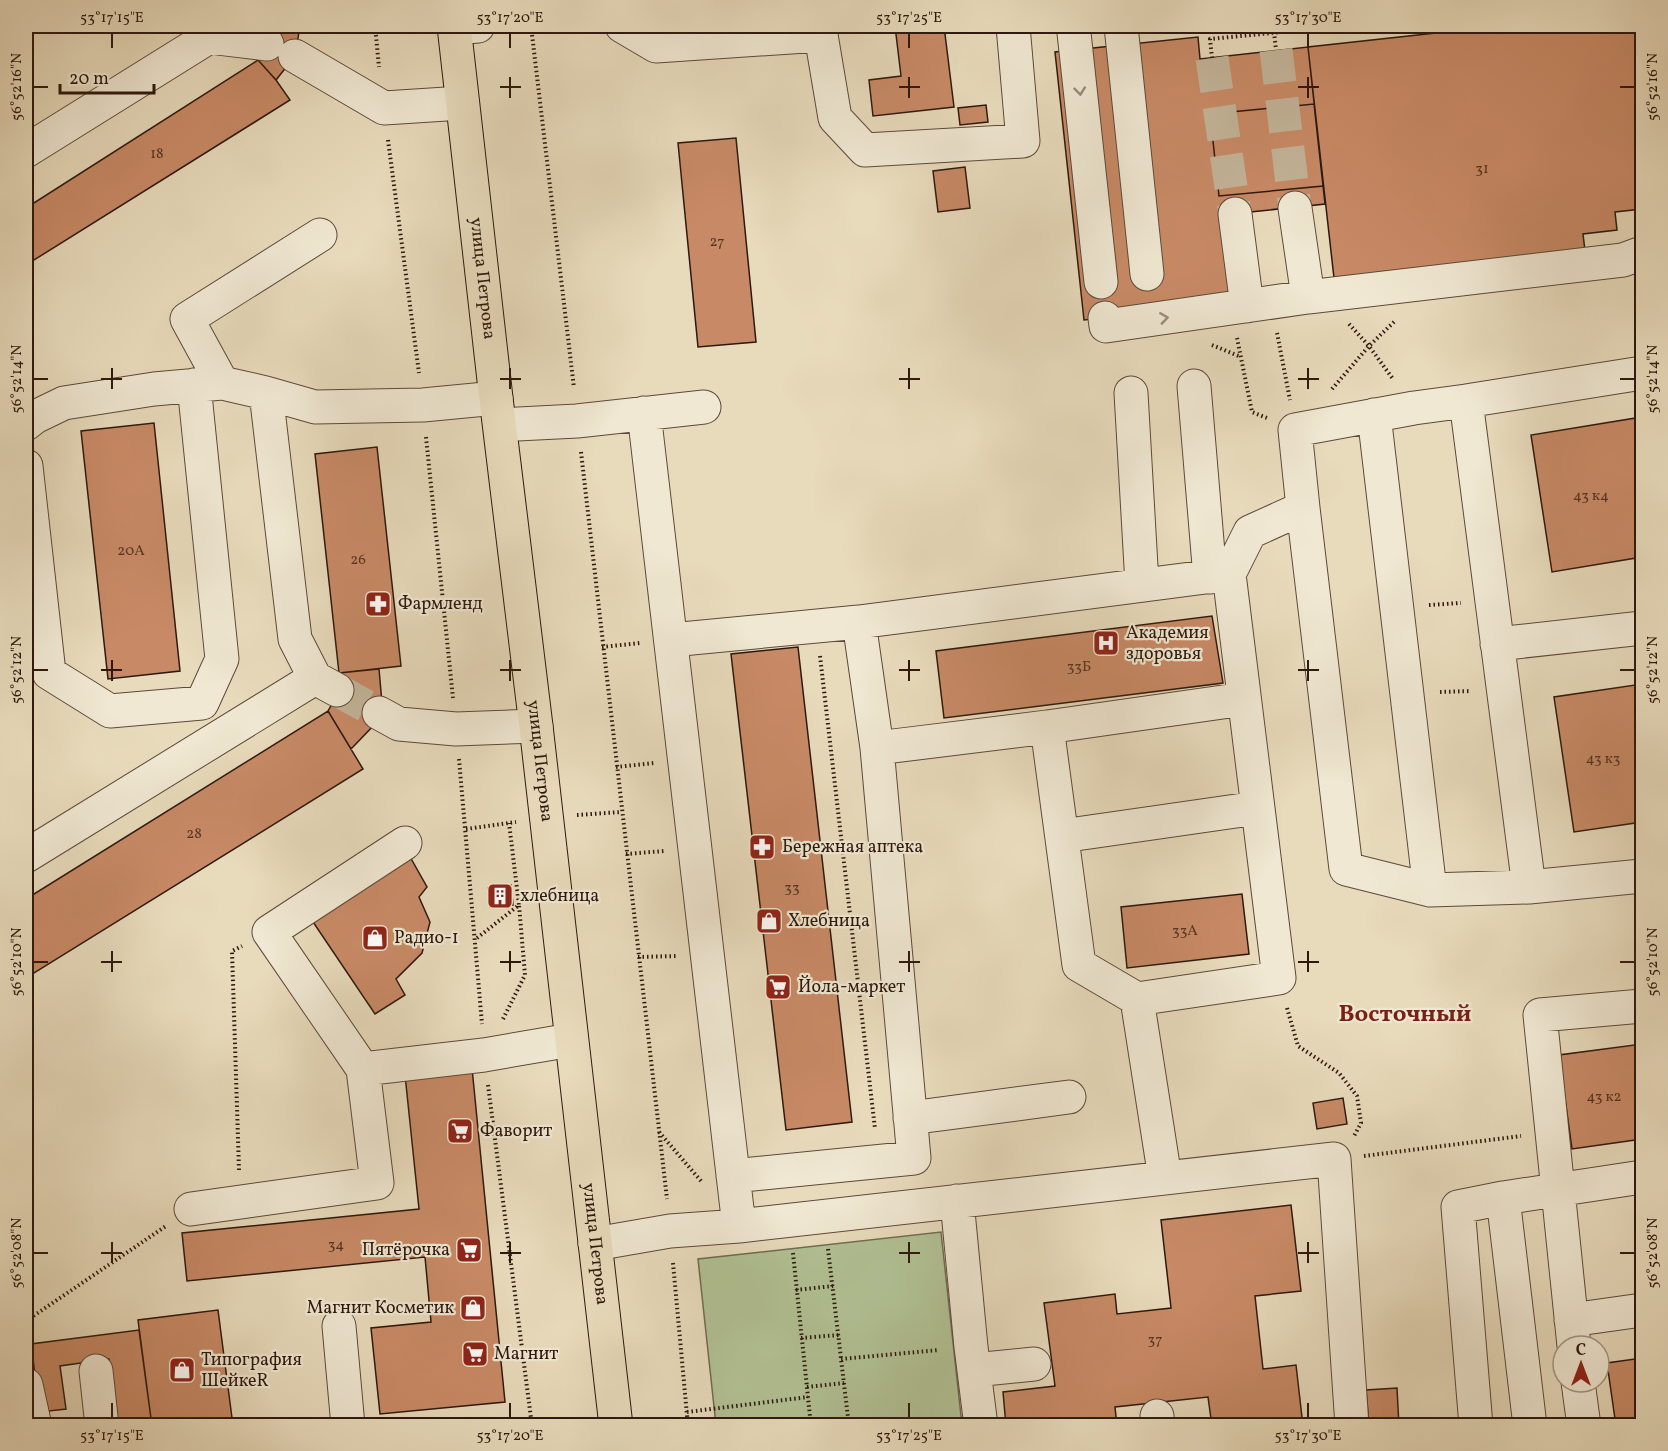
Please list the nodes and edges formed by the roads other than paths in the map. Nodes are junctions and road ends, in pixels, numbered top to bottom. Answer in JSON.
{"nodes":[{"id":1,"x":462,"y":26,"type":"edge"},
{"id":2,"x":622,"y":26,"type":"edge"},
{"id":3,"x":1013,"y":26,"type":"edge"},
{"id":4,"x":1130,"y":26,"type":"edge"},
{"id":5,"x":1074,"y":29,"type":"edge"},
{"id":6,"x":208,"y":31,"type":"edge"},
{"id":7,"x":462,"y":103,"type":"junction"},
{"id":8,"x":26,"y":151,"type":"edge"},
{"id":9,"x":1295,"y":208,"type":"tunnel mouth"},
{"id":10,"x":1235,"y":214,"type":"tunnel mouth"},
{"id":11,"x":320,"y":235,"type":"dead end"},
{"id":12,"x":1642,"y":253,"type":"edge"},
{"id":13,"x":1147,"y":274,"type":"dead end"},
{"id":14,"x":1101,"y":282,"type":"dead end"},
{"id":15,"x":1308,"y":297,"type":"junction"},
{"id":16,"x":1236,"y":314,"type":"junction"},
{"id":17,"x":1105,"y":318,"type":"dead end"},
{"id":18,"x":1642,"y":373,"type":"edge"},
{"id":19,"x":208,"y":384,"type":"junction"},
{"id":20,"x":1194,"y":386,"type":"dead end"},
{"id":21,"x":266,"y":393,"type":"junction"},
{"id":22,"x":1131,"y":393,"type":"dead end"},
{"id":23,"x":1466,"y":401,"type":"junction"},
{"id":24,"x":704,"y":407,"type":"dead end"},
{"id":25,"x":498,"y":412,"type":"junction"},
{"id":26,"x":644,"y":413,"type":"junction"},
{"id":27,"x":1374,"y":415,"type":"junction"},
{"id":28,"x":26,"y":424,"type":"edge"},
{"id":29,"x":26,"y":466,"type":"edge"},
{"id":30,"x":1303,"y":508,"type":"junction"},
{"id":31,"x":1220,"y":576,"type":"junction"},
{"id":32,"x":1142,"y":584,"type":"junction"},
{"id":33,"x":860,"y":622,"type":"junction"},
{"id":34,"x":1642,"y":628,"type":"edge"},
{"id":35,"x":671,"y":640,"type":"junction"},
{"id":36,"x":1497,"y":644,"type":"junction"},
{"id":37,"x":1244,"y":699,"type":"junction"},
{"id":38,"x":379,"y":713,"type":"tunnel mouth"},
{"id":39,"x":536,"y":726,"type":"junction"},
{"id":40,"x":1047,"y":727,"type":"junction"},
{"id":41,"x":877,"y":748,"type":"junction"},
{"id":42,"x":1257,"y":808,"type":"junction"},
{"id":43,"x":1062,"y":836,"type":"junction"},
{"id":44,"x":405,"y":843,"type":"dead end"},
{"id":45,"x":26,"y":856,"type":"edge"},
{"id":46,"x":1642,"y":876,"type":"edge"},
{"id":47,"x":1529,"y":887,"type":"junction"},
{"id":48,"x":1430,"y":890,"type":"junction"},
{"id":49,"x":1137,"y":999,"type":"junction"},
{"id":50,"x":1642,"y":1006,"type":"edge"},
{"id":51,"x":571,"y":1040,"type":"junction"},
{"id":52,"x":363,"y":1069,"type":"junction"},
{"id":53,"x":1069,"y":1097,"type":"dead end"},
{"id":54,"x":910,"y":1118,"type":"junction"},
{"id":55,"x":733,"y":1176,"type":"junction"},
{"id":56,"x":1642,"y":1177,"type":"edge"},
{"id":57,"x":1165,"y":1178,"type":"junction"},
{"id":58,"x":1558,"y":1190,"type":"junction"},
{"id":59,"x":1503,"y":1198,"type":"junction"},
{"id":60,"x":957,"y":1201,"type":"junction"},
{"id":61,"x":191,"y":1209,"type":"road end"},
{"id":62,"x":739,"y":1226,"type":"junction"},
{"id":63,"x":595,"y":1244,"type":"junction"},
{"id":64,"x":1642,"y":1311,"type":"edge"},
{"id":65,"x":339,"y":1326,"type":"dead end"},
{"id":66,"x":1572,"y":1333,"type":"edge"},
{"id":67,"x":972,"y":1359,"type":"junction"},
{"id":68,"x":1034,"y":1364,"type":"dead end"},
{"id":69,"x":96,"y":1371,"type":"dead end"},
{"id":70,"x":26,"y":1385,"type":"edge"},
{"id":71,"x":1580,"y":1394,"type":"edge"},
{"id":72,"x":35,"y":1425,"type":"edge"},
{"id":73,"x":102,"y":1425,"type":"edge"},
{"id":74,"x":348,"y":1425,"type":"edge"},
{"id":75,"x":616,"y":1425,"type":"edge"},
{"id":76,"x":981,"y":1425,"type":"edge"},
{"id":77,"x":1352,"y":1425,"type":"edge"},
{"id":78,"x":1476,"y":1425,"type":"edge"},
{"id":79,"x":1530,"y":1425,"type":"edge"},
{"id":80,"x":1584,"y":1425,"type":"edge"}],
"edges":[{"from":1,"to":7,"type":"main road","name":"улица Петрова"},
{"from":2,"to":3,"type":"lane"},
{"from":4,"to":5,"type":"lane"},
{"from":4,"to":13,"type":"lane"},
{"from":5,"to":14,"type":"lane","one_way":true},
{"from":6,"to":7,"type":"lane"},
{"from":6,"to":8,"type":"lane"},
{"from":7,"to":25,"type":"main road","name":"улица Петрова"},
{"from":9,"to":15,"type":"lane"},
{"from":10,"to":16,"type":"lane"},
{"from":11,"to":19,"type":"lane"},
{"from":12,"to":15,"type":"lane"},
{"from":15,"to":16,"type":"lane"},
{"from":17,"to":16,"type":"lane","one_way":true},
{"from":18,"to":23,"type":"lane"},
{"from":19,"to":21,"type":"lane"},
{"from":19,"to":28,"type":"lane"},
{"from":19,"to":29,"type":"lane"},
{"from":20,"to":31,"type":"lane"},
{"from":21,"to":25,"type":"lane"},
{"from":21,"to":45,"type":"lane"},
{"from":22,"to":32,"type":"lane"},
{"from":23,"to":27,"type":"lane"},
{"from":23,"to":36,"type":"lane"},
{"from":24,"to":26,"type":"lane"},
{"from":25,"to":26,"type":"lane"},
{"from":25,"to":39,"type":"main road","name":"улица Петрова"},
{"from":26,"to":35,"type":"lane"},
{"from":27,"to":30,"type":"lane"},
{"from":27,"to":48,"type":"lane"},
{"from":30,"to":31,"type":"lane"},
{"from":30,"to":48,"type":"lane"},
{"from":31,"to":32,"type":"lane"},
{"from":31,"to":37,"type":"lane"},
{"from":32,"to":33,"type":"lane"},
{"from":33,"to":35,"type":"lane"},
{"from":33,"to":41,"type":"lane"},
{"from":34,"to":36,"type":"lane"},
{"from":35,"to":55,"type":"lane"},
{"from":36,"to":47,"type":"lane"},
{"from":37,"to":40,"type":"lane"},
{"from":37,"to":42,"type":"lane"},
{"from":38,"to":39,"type":"lane"},
{"from":39,"to":51,"type":"main road","name":"улица Петрова"},
{"from":40,"to":41,"type":"lane"},
{"from":40,"to":43,"type":"lane"},
{"from":41,"to":54,"type":"lane"},
{"from":42,"to":43,"type":"lane"},
{"from":42,"to":49,"type":"lane"},
{"from":43,"to":49,"type":"lane"},
{"from":44,"to":52,"type":"lane"},
{"from":46,"to":47,"type":"lane"},
{"from":47,"to":48,"type":"lane"},
{"from":49,"to":57,"type":"lane"},
{"from":50,"to":58,"type":"lane"},
{"from":51,"to":52,"type":"lane"},
{"from":51,"to":63,"type":"main road","name":"улица Петрова"},
{"from":52,"to":61,"type":"lane"},
{"from":53,"to":54,"type":"lane"},
{"from":54,"to":55,"type":"lane"},
{"from":55,"to":62,"type":"lane"},
{"from":56,"to":58,"type":"lane"},
{"from":57,"to":60,"type":"lane"},
{"from":57,"to":77,"type":"lane"},
{"from":58,"to":59,"type":"lane"},
{"from":58,"to":66,"type":"lane"},
{"from":59,"to":78,"type":"lane"},
{"from":59,"to":79,"type":"lane"},
{"from":60,"to":62,"type":"lane"},
{"from":60,"to":67,"type":"lane"},
{"from":62,"to":63,"type":"lane"},
{"from":63,"to":75,"type":"main road","name":"улица Петрова"},
{"from":64,"to":66,"type":"lane"},
{"from":65,"to":74,"type":"lane"},
{"from":67,"to":68,"type":"lane"},
{"from":67,"to":76,"type":"lane"},
{"from":69,"to":73,"type":"lane"},
{"from":70,"to":72,"type":"lane"},
{"from":71,"to":80,"type":"lane"}]}
